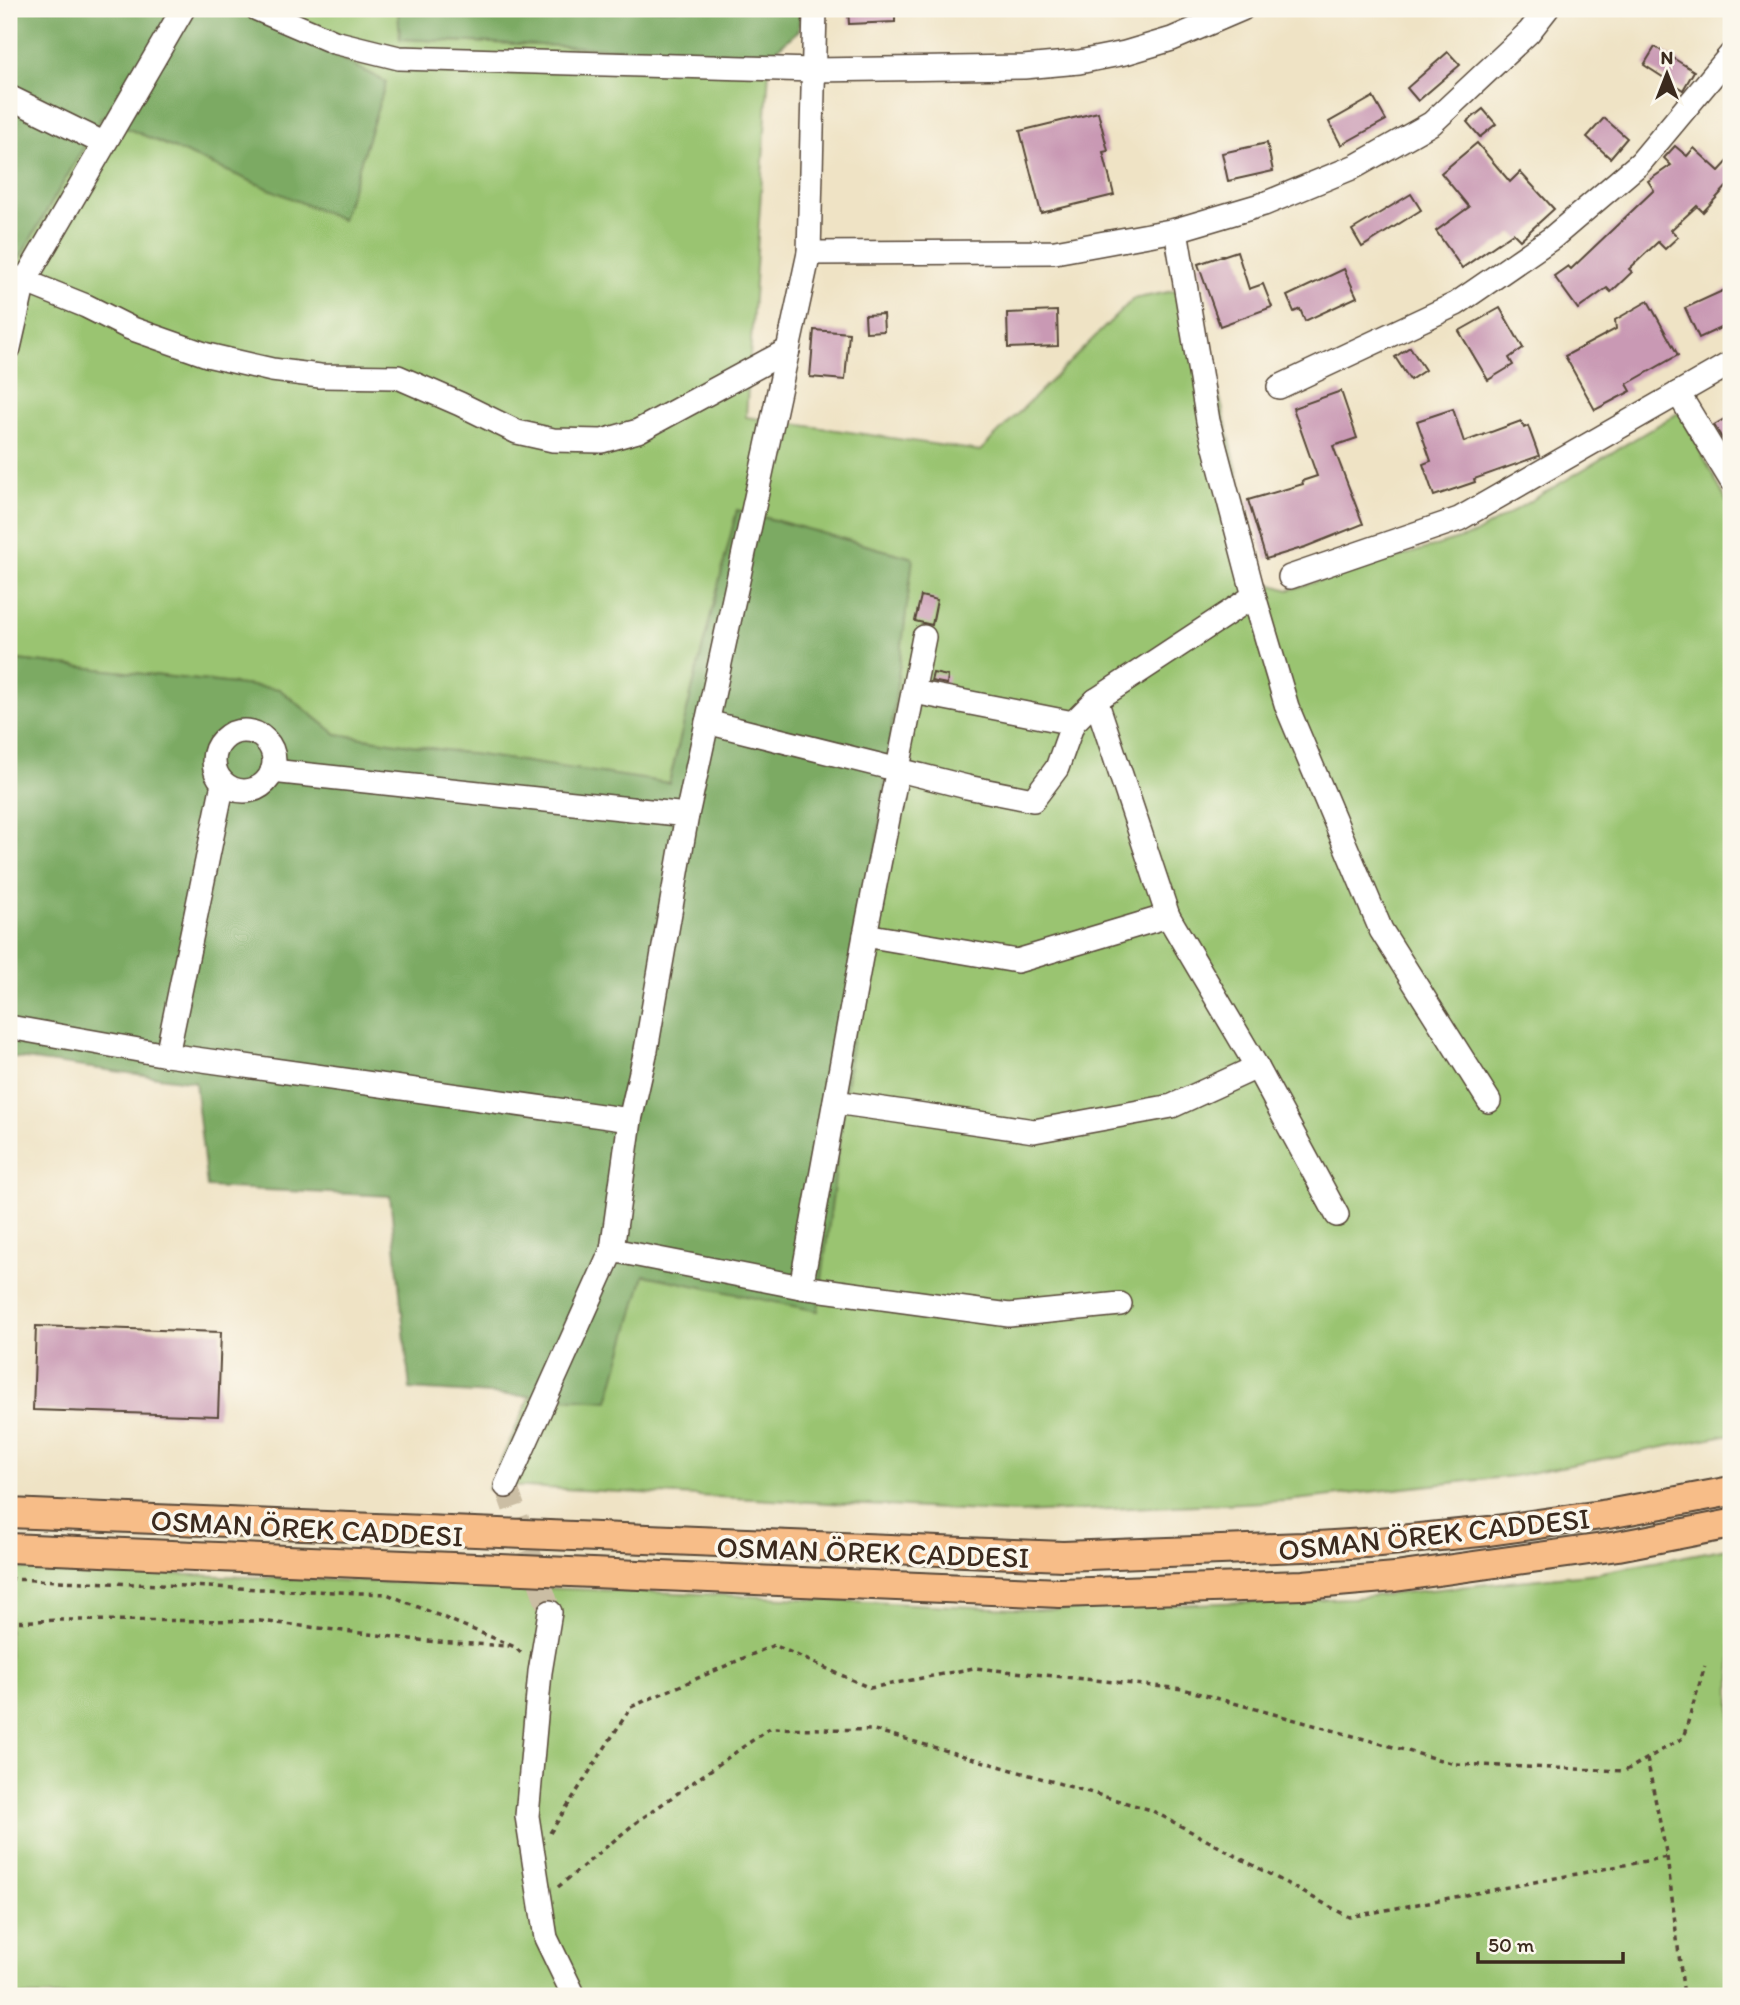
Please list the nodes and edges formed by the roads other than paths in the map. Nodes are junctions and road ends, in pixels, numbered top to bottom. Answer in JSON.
{"nodes":[{"id":1,"x":183,"y":9,"type":"edge"},
{"id":2,"x":257,"y":9,"type":"edge"},
{"id":3,"x":815,"y":9,"type":"edge"},
{"id":4,"x":1242,"y":9,"type":"edge"},
{"id":5,"x":1547,"y":9,"type":"edge"},
{"id":6,"x":1731,"y":54,"type":"edge"},
{"id":7,"x":813,"y":70,"type":"junction"},
{"id":8,"x":9,"y":97,"type":"edge"},
{"id":9,"x":103,"y":143,"type":"junction"},
{"id":10,"x":1176,"y":230,"type":"junction"},
{"id":11,"x":809,"y":253,"type":"junction"},
{"id":12,"x":17,"y":279,"type":"edge"},
{"id":13,"x":9,"y":348,"type":"edge"},
{"id":14,"x":788,"y":350,"type":"junction"},
{"id":15,"x":1731,"y":363,"type":"edge"},
{"id":16,"x":1279,"y":387,"type":"dead end"},
{"id":17,"x":1678,"y":393,"type":"junction"},
{"id":18,"x":1731,"y":480,"type":"edge"},
{"id":19,"x":1290,"y":578,"type":"dead end"},
{"id":20,"x":1254,"y":596,"type":"junction"},
{"id":21,"x":924,"y":637,"type":"dead end"},
{"id":22,"x":914,"y":692,"type":"junction"},
{"id":23,"x":1096,"y":701,"type":"junction"},
{"id":24,"x":706,"y":722,"type":"junction"},
{"id":25,"x":1073,"y":723,"type":"junction"},
{"id":26,"x":899,"y":769,"type":"junction"},
{"id":27,"x":272,"y":771,"type":"junction"},
{"id":28,"x":223,"y":783,"type":"junction"},
{"id":29,"x":687,"y":815,"type":"junction"},
{"id":30,"x":1168,"y":916,"type":"junction"},
{"id":31,"x":864,"y":935,"type":"junction"},
{"id":32,"x":9,"y":1027,"type":"edge"},
{"id":33,"x":167,"y":1055,"type":"junction"},
{"id":34,"x":1256,"y":1067,"type":"junction"},
{"id":35,"x":1489,"y":1101,"type":"dead end"},
{"id":36,"x":835,"y":1102,"type":"junction"},
{"id":37,"x":630,"y":1120,"type":"junction"},
{"id":38,"x":1337,"y":1214,"type":"dead end"},
{"id":39,"x":612,"y":1250,"type":"junction"},
{"id":40,"x":801,"y":1287,"type":"junction"},
{"id":41,"x":1120,"y":1304,"type":"dead end"},
{"id":42,"x":506,"y":1486,"type":"tunnel mouth"},
{"id":43,"x":1731,"y":1491,"type":"edge"},
{"id":44,"x":9,"y":1513,"type":"edge"},
{"id":45,"x":1731,"y":1524,"type":"edge"},
{"id":46,"x":9,"y":1548,"type":"edge"},
{"id":47,"x":550,"y":1612,"type":"tunnel mouth"},
{"id":48,"x":574,"y":1996,"type":"edge"}],
"edges":[{"from":1,"to":9,"type":"street"},
{"from":2,"to":7,"type":"street"},
{"from":3,"to":7,"type":"street"},
{"from":4,"to":7,"type":"street"},
{"from":5,"to":10,"type":"street"},
{"from":6,"to":16,"type":"street"},
{"from":7,"to":11,"type":"street"},
{"from":8,"to":9,"type":"street"},
{"from":9,"to":12,"type":"street"},
{"from":10,"to":11,"type":"street"},
{"from":10,"to":20,"type":"street"},
{"from":11,"to":14,"type":"street"},
{"from":12,"to":13,"type":"street"},
{"from":12,"to":14,"type":"street"},
{"from":14,"to":24,"type":"street"},
{"from":15,"to":17,"type":"street"},
{"from":17,"to":18,"type":"street"},
{"from":17,"to":19,"type":"street"},
{"from":20,"to":23,"type":"street"},
{"from":20,"to":35,"type":"street"},
{"from":21,"to":22,"type":"street"},
{"from":22,"to":25,"type":"street"},
{"from":22,"to":26,"type":"street"},
{"from":23,"to":25,"type":"street"},
{"from":23,"to":30,"type":"street"},
{"from":24,"to":26,"type":"street"},
{"from":24,"to":29,"type":"street"},
{"from":25,"to":26,"type":"street"},
{"from":26,"to":31,"type":"street"},
{"from":27,"to":28,"type":"street"},
{"from":27,"to":28,"type":"street"},
{"from":27,"to":29,"type":"street"},
{"from":28,"to":33,"type":"street"},
{"from":29,"to":37,"type":"street"},
{"from":30,"to":31,"type":"street"},
{"from":30,"to":34,"type":"street"},
{"from":31,"to":36,"type":"street"},
{"from":32,"to":33,"type":"street"},
{"from":33,"to":37,"type":"street"},
{"from":34,"to":36,"type":"street"},
{"from":34,"to":38,"type":"street"},
{"from":36,"to":40,"type":"street"},
{"from":37,"to":39,"type":"street"},
{"from":39,"to":40,"type":"street"},
{"from":39,"to":42,"type":"street"},
{"from":40,"to":41,"type":"street"},
{"from":43,"to":44,"type":"main road","name":"OSMAN ÖREK CADDESI"},
{"from":45,"to":46,"type":"main road","name":"OSMAN ÖREK CADDESI"},
{"from":47,"to":48,"type":"street"}]}
